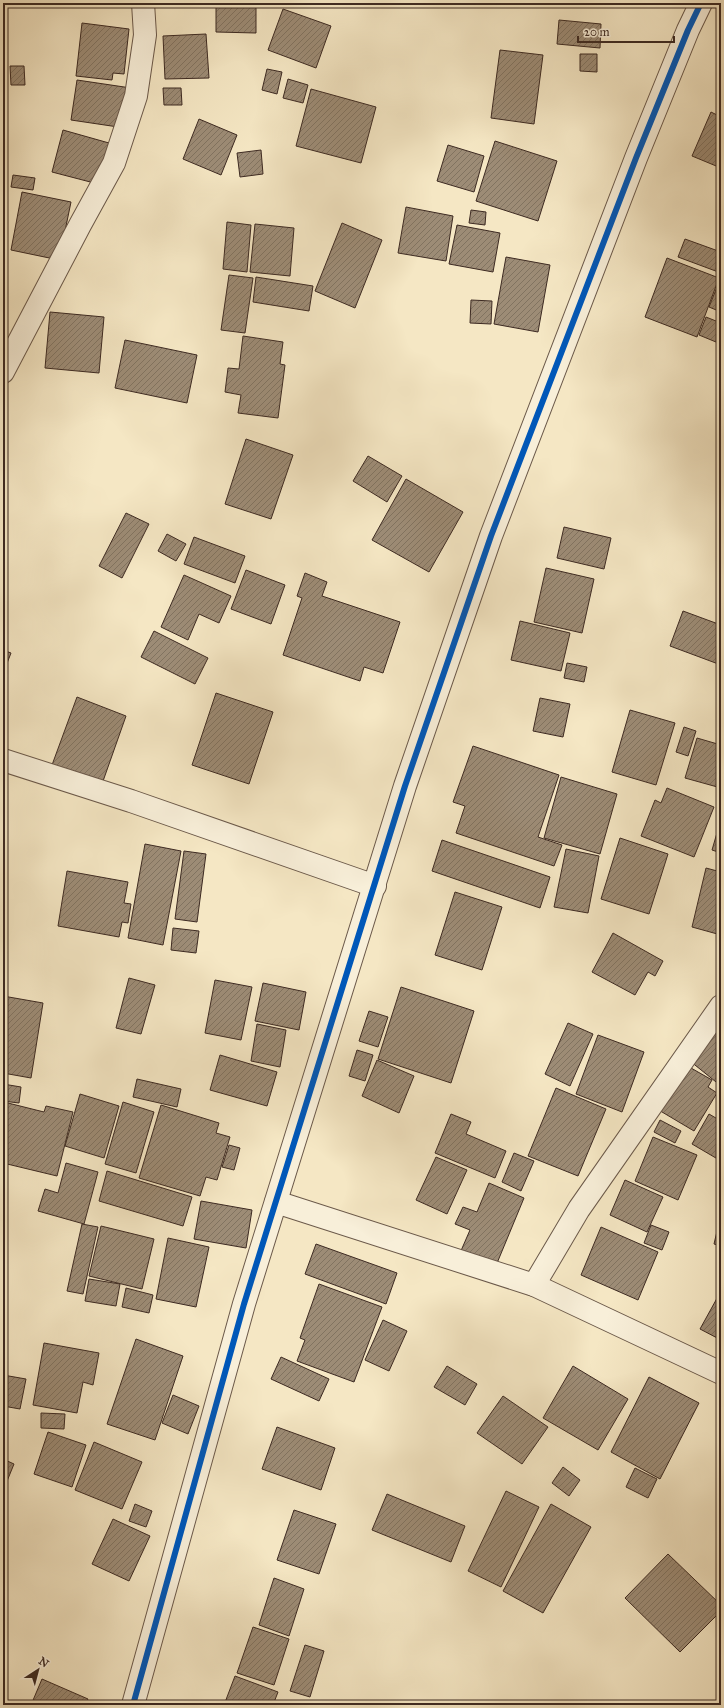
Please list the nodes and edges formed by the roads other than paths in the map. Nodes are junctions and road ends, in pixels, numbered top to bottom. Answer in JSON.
{"nodes":[{"id":1,"x":143,"y":3,"type":"edge"},
{"id":2,"x":701,"y":3,"type":"edge"},
{"id":3,"x":3,"y":372,"type":"edge"},
{"id":4,"x":3,"y":760,"type":"edge"},
{"id":5,"x":375,"y":886,"type":"junction"},
{"id":6,"x":721,"y":1006,"type":"edge"},
{"id":7,"x":276,"y":1202,"type":"junction"},
{"id":8,"x":534,"y":1285,"type":"junction"},
{"id":9,"x":721,"y":1373,"type":"edge"},
{"id":10,"x":133,"y":1705,"type":"edge"}],
"edges":[{"from":1,"to":3,"type":"street"},
{"from":2,"to":5,"type":"street"},
{"from":4,"to":5,"type":"street"},
{"from":5,"to":7,"type":"street"},
{"from":6,"to":8,"type":"street"},
{"from":7,"to":8,"type":"street"},
{"from":7,"to":10,"type":"street"},
{"from":8,"to":9,"type":"street"}]}
